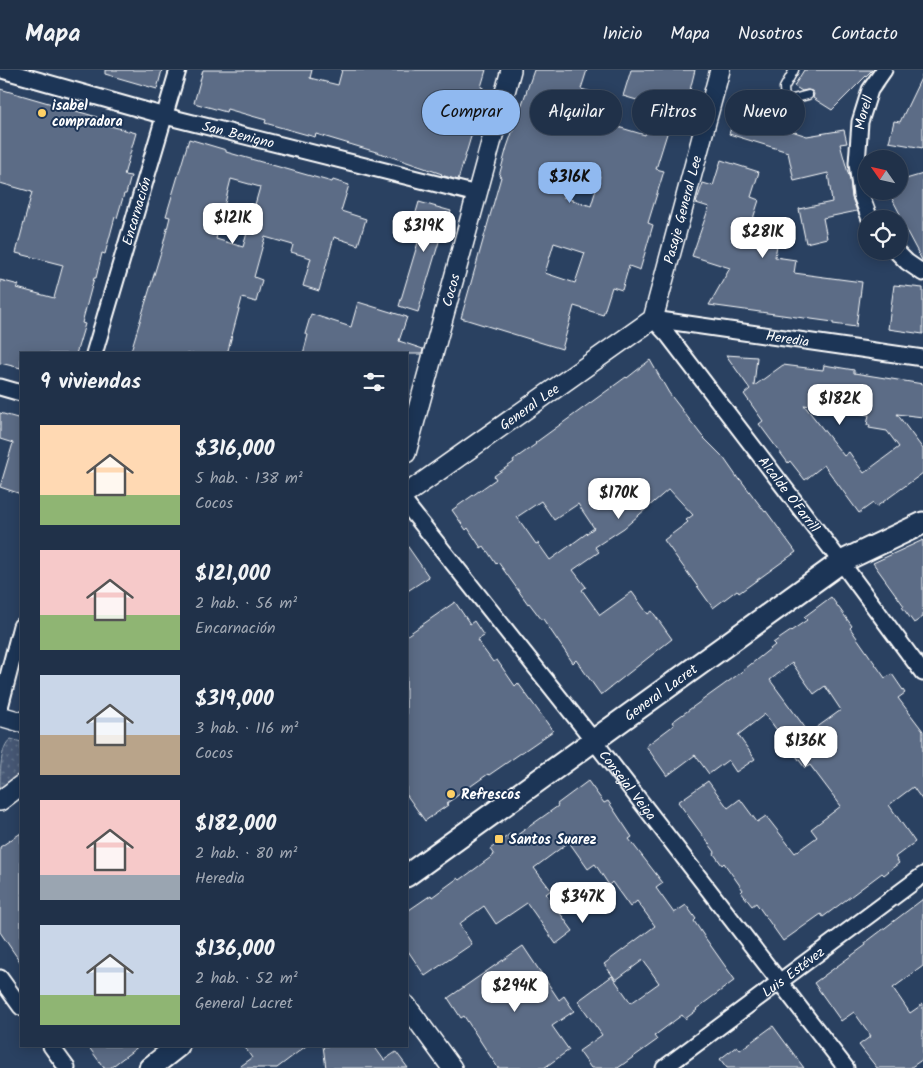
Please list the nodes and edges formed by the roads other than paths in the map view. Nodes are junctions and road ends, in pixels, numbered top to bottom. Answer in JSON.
{"nodes":[{"id":1,"x":2,"y":70,"type":"edge"},
{"id":2,"x":178,"y":70,"type":"edge"},
{"id":3,"x":511,"y":70,"type":"edge"},
{"id":4,"x":720,"y":70,"type":"edge"},
{"id":5,"x":794,"y":70,"type":"edge"},
{"id":6,"x":884,"y":70,"type":"edge"},
{"id":7,"x":808,"y":95,"type":"dead end"},
{"id":8,"x":165,"y":116,"type":"junction"},
{"id":9,"x":477,"y":194,"type":"junction"},
{"id":10,"x":867,"y":210,"type":"edge"},
{"id":11,"x":904,"y":260,"type":"edge"},
{"id":12,"x":923,"y":273,"type":"edge"},
{"id":13,"x":653,"y":319,"type":"junction"},
{"id":14,"x":95,"y":352,"type":"edge"},
{"id":15,"x":923,"y":358,"type":"edge"},
{"id":16,"x":0,"y":387,"type":"edge"},
{"id":17,"x":20,"y":393,"type":"edge"},
{"id":18,"x":408,"y":446,"type":"edge"},
{"id":19,"x":408,"y":493,"type":"edge"},
{"id":20,"x":408,"y":507,"type":"edge"},
{"id":21,"x":923,"y":523,"type":"edge"},
{"id":22,"x":841,"y":562,"type":"junction"},
{"id":23,"x":20,"y":630,"type":"edge"},
{"id":24,"x":923,"y":673,"type":"edge"},
{"id":25,"x":0,"y":707,"type":"edge"},
{"id":26,"x":0,"y":716,"type":"edge"},
{"id":27,"x":20,"y":722,"type":"edge"},
{"id":28,"x":594,"y":741,"type":"junction"},
{"id":29,"x":20,"y":786,"type":"edge"},
{"id":30,"x":0,"y":801,"type":"edge"},
{"id":31,"x":408,"y":875,"type":"edge"},
{"id":32,"x":923,"y":875,"type":"edge"},
{"id":33,"x":0,"y":978,"type":"edge"},
{"id":34,"x":780,"y":981,"type":"junction"},
{"id":35,"x":20,"y":1005,"type":"edge"},
{"id":36,"x":408,"y":1008,"type":"edge"},
{"id":37,"x":52,"y":1047,"type":"edge"},
{"id":38,"x":177,"y":1047,"type":"edge"},
{"id":39,"x":67,"y":1068,"type":"edge"},
{"id":40,"x":150,"y":1068,"type":"edge"},
{"id":41,"x":452,"y":1068,"type":"edge"},
{"id":42,"x":664,"y":1068,"type":"edge"},
{"id":43,"x":846,"y":1068,"type":"edge"}],
"edges":[{"from":1,"to":8,"type":"street","name":"San Benigno"},
{"from":2,"to":8,"type":"street","name":"Encarnación"},
{"from":3,"to":9,"type":"street","name":"Cocos"},
{"from":4,"to":13,"type":"street","name":"Pasaje General Lee"},
{"from":5,"to":7,"type":"lane"},
{"from":6,"to":10,"type":"street","name":"Morell"},
{"from":8,"to":9,"type":"street","name":"San Benigno"},
{"from":8,"to":14,"type":"street","name":"Encarnación"},
{"from":9,"to":18,"type":"street","name":"Cocos"},
{"from":11,"to":12,"type":"street"},
{"from":13,"to":15,"type":"street","name":"Heredia"},
{"from":13,"to":19,"type":"street","name":"General Lee"},
{"from":13,"to":22,"type":"street","name":"Alcalde O'Farrill"},
{"from":16,"to":17,"type":"street"},
{"from":20,"to":28,"type":"street","name":"Consejal Veiga"},
{"from":21,"to":22,"type":"main road","name":"General Lacret"},
{"from":22,"to":24,"type":"street","name":"Alcalde O'Farrill"},
{"from":22,"to":28,"type":"main road","name":"General Lacret"},
{"from":23,"to":25,"type":"street"},
{"from":26,"to":27,"type":"street"},
{"from":28,"to":31,"type":"main road","name":"General Lacret"},
{"from":28,"to":34,"type":"street","name":"Consejal Veiga"},
{"from":29,"to":30,"type":"street"},
{"from":32,"to":34,"type":"street","name":"Luis Estévez"},
{"from":33,"to":35,"type":"street"},
{"from":34,"to":42,"type":"street","name":"Luis Estévez"},
{"from":34,"to":43,"type":"street","name":"Consejal Veiga"},
{"from":36,"to":41,"type":"street"},
{"from":37,"to":39,"type":"street"},
{"from":38,"to":40,"type":"main road"}]}
